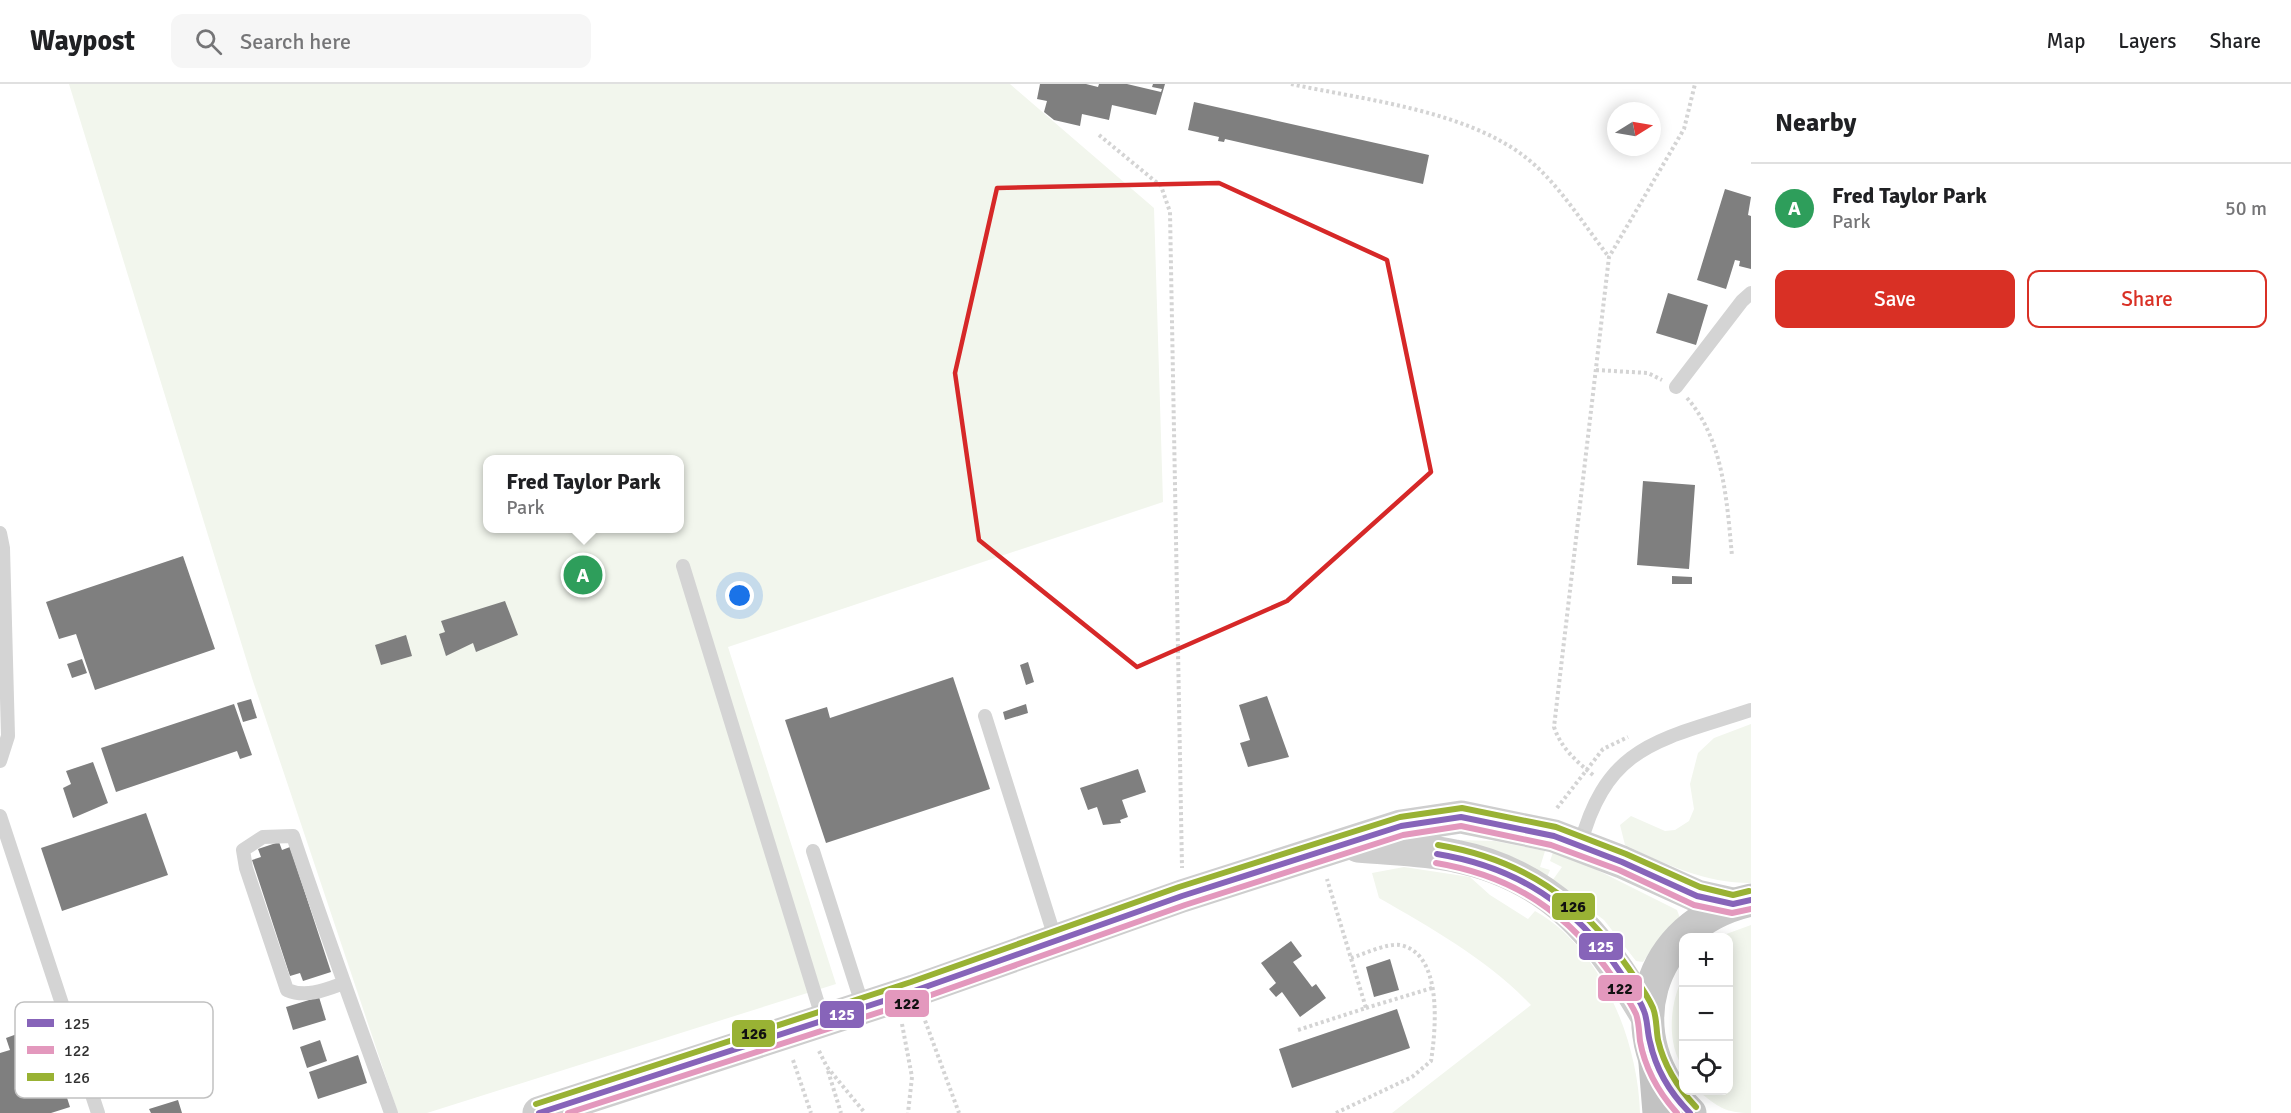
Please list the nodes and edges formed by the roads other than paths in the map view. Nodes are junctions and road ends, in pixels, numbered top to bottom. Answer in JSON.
{"nodes":[{"id":1,"x":1751,"y":293,"type":"edge"},
{"id":2,"x":1676,"y":387,"type":"road end"},
{"id":3,"x":0,"y":533,"type":"edge"},
{"id":4,"x":683,"y":566,"type":"dead end"},
{"id":5,"x":1751,"y":710,"type":"edge"},
{"id":6,"x":985,"y":716,"type":"dead end"},
{"id":7,"x":0,"y":760,"type":"edge"},
{"id":8,"x":0,"y":816,"type":"edge"},
{"id":9,"x":1580,"y":846,"type":"junction"},
{"id":10,"x":1331,"y":848,"type":"junction"},
{"id":11,"x":813,"y":851,"type":"dead end"},
{"id":12,"x":1742,"y":902,"type":"edge"},
{"id":13,"x":1056,"y":941,"type":"junction"},
{"id":14,"x":344,"y":983,"type":"junction"},
{"id":15,"x":61,"y":1002,"type":"edge"},
{"id":16,"x":863,"y":1008,"type":"junction"},
{"id":17,"x":1646,"y":1015,"type":"junction"},
{"id":18,"x":805,"y":1027,"type":"junction"},
{"id":19,"x":1655,"y":1063,"type":"junction"},
{"id":20,"x":93,"y":1098,"type":"edge"},
{"id":21,"x":98,"y":1113,"type":"edge"},
{"id":22,"x":391,"y":1113,"type":"edge"},
{"id":23,"x":539,"y":1113,"type":"edge"},
{"id":24,"x":1659,"y":1113,"type":"edge"},
{"id":25,"x":1690,"y":1113,"type":"edge"}],
"edges":[{"from":1,"to":2,"type":"lane"},
{"from":3,"to":7,"type":"lane"},
{"from":4,"to":18,"type":"lane"},
{"from":5,"to":9,"type":"lane"},
{"from":6,"to":13,"type":"lane"},
{"from":8,"to":15,"type":"lane"},
{"from":9,"to":10,"type":"main road"},
{"from":9,"to":12,"type":"main road"},
{"from":10,"to":13,"type":"main road"},
{"from":10,"to":17,"type":"main road"},
{"from":11,"to":16,"type":"lane"},
{"from":12,"to":17,"type":"main road"},
{"from":13,"to":16,"type":"main road"},
{"from":14,"to":14,"type":"lane"},
{"from":14,"to":22,"type":"lane"},
{"from":16,"to":18,"type":"main road"},
{"from":17,"to":19,"type":"main road"},
{"from":18,"to":23,"type":"main road"},
{"from":19,"to":24,"type":"highway"},
{"from":19,"to":25,"type":"main road"},
{"from":20,"to":21,"type":"lane"}]}
